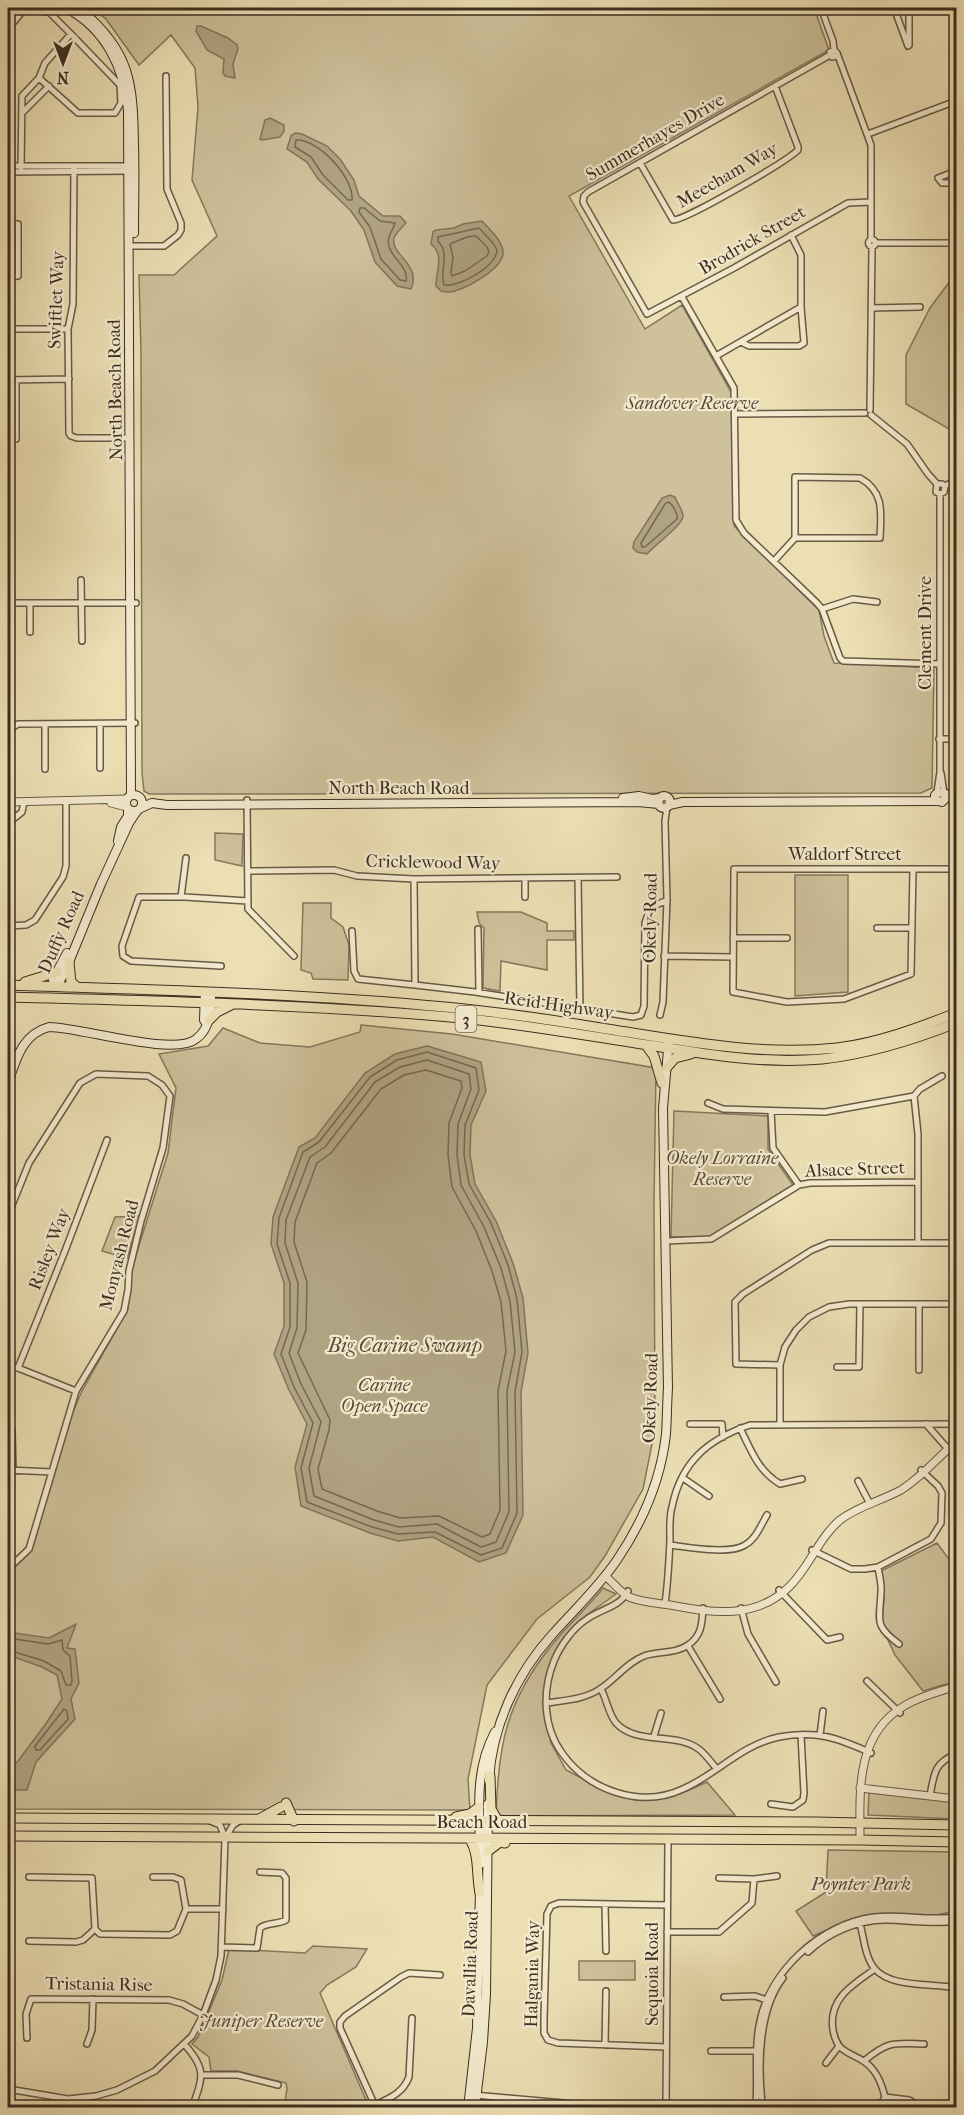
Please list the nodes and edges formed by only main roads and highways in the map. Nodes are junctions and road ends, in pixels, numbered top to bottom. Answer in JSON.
{"nodes":[{"id":1,"x":66,"y":8,"type":"edge"},
{"id":2,"x":77,"y":8,"type":"edge"},
{"id":3,"x":132,"y":169,"type":"junction"},
{"id":4,"x":957,"y":799,"type":"edge"},
{"id":5,"x":134,"y":803,"type":"junction"},
{"id":6,"x":69,"y":962,"type":"junction"},
{"id":7,"x":57,"y":972,"type":"junction"},
{"id":8,"x":8,"y":985,"type":"edge"},
{"id":9,"x":54,"y":987,"type":"junction"},
{"id":10,"x":77,"y":987,"type":"junction"},
{"id":11,"x":208,"y":992,"type":"junction"},
{"id":12,"x":8,"y":997,"type":"edge"},
{"id":13,"x":36,"y":998,"type":"junction"},
{"id":14,"x":66,"y":999,"type":"junction"},
{"id":15,"x":208,"y":1003,"type":"junction"},
{"id":16,"x":233,"y":1004,"type":"junction"},
{"id":17,"x":956,"y":1016,"type":"edge"},
{"id":18,"x":208,"y":1022,"type":"junction"},
{"id":19,"x":666,"y":1043,"type":"junction"},
{"id":20,"x":646,"y":1045,"type":"junction"},
{"id":21,"x":696,"y":1053,"type":"junction"},
{"id":22,"x":12,"y":1059,"type":"edge"},
{"id":23,"x":667,"y":1067,"type":"junction"},
{"id":24,"x":8,"y":1083,"type":"edge"},
{"id":25,"x":663,"y":1087,"type":"junction"},
{"id":26,"x":498,"y":1729,"type":"junction"},
{"id":27,"x":490,"y":1776,"type":"joint"},
{"id":28,"x":479,"y":1807,"type":"junction"},
{"id":29,"x":8,"y":1818,"type":"edge"},
{"id":30,"x":256,"y":1820,"type":"junction"},
{"id":31,"x":341,"y":1820,"type":"junction"},
{"id":32,"x":365,"y":1820,"type":"junction"},
{"id":33,"x":294,"y":1821,"type":"junction"},
{"id":34,"x":414,"y":1821,"type":"junction"},
{"id":35,"x":488,"y":1821,"type":"junction"},
{"id":36,"x":957,"y":1825,"type":"edge"},
{"id":37,"x":8,"y":1836,"type":"edge"},
{"id":38,"x":353,"y":1838,"type":"junction"},
{"id":39,"x":378,"y":1838,"type":"junction"},
{"id":40,"x":469,"y":1838,"type":"junction"},
{"id":41,"x":484,"y":1838,"type":"junction"},
{"id":42,"x":534,"y":1839,"type":"junction"},
{"id":43,"x":957,"y":1842,"type":"edge"},
{"id":44,"x":488,"y":1851,"type":"junction"},
{"id":45,"x":480,"y":1893,"type":"junction"},
{"id":46,"x":473,"y":2095,"type":"junction"},
{"id":47,"x":468,"y":2108,"type":"edge"},
{"id":48,"x":475,"y":2108,"type":"edge"}],
"edges":[{"from":1,"to":3,"type":"main road","name":"North Beach Road"},
{"from":2,"to":3,"type":"main road","name":"North Beach Road"},
{"from":3,"to":5,"type":"main road","name":"North Beach Road"},
{"from":4,"to":5,"type":"main road","name":"North Beach Road"},
{"from":5,"to":6,"type":"main road","name":"Duffy Road"},
{"from":5,"to":7,"type":"main road","name":"Duffy Road"},
{"from":6,"to":9,"type":"main road","name":"Duffy Road"},
{"from":6,"to":10,"type":"main road"},
{"from":7,"to":8,"type":"main road"},
{"from":7,"to":9,"type":"main road","name":"Duffy Road"},
{"from":8,"to":9,"type":"main road","name":"Reid Highway","number":"3"},
{"from":9,"to":10,"type":"main road","name":"Reid Highway","number":"3"},
{"from":9,"to":13,"type":"main road"},
{"from":9,"to":14,"type":"main road"},
{"from":10,"to":11,"type":"main road","name":"Reid Highway","number":"3"},
{"from":11,"to":15,"type":"main road"},
{"from":11,"to":19,"type":"main road","name":"Reid Highway","number":"3"},
{"from":12,"to":13,"type":"main road","name":"Reid Highway","number":"3"},
{"from":13,"to":14,"type":"main road","name":"Reid Highway","number":"3"},
{"from":14,"to":15,"type":"main road","name":"Reid Highway","number":"3"},
{"from":15,"to":16,"type":"main road","name":"Reid Highway","number":"3"},
{"from":15,"to":18,"type":"main road"},
{"from":16,"to":18,"type":"main road"},
{"from":16,"to":20,"type":"main road","name":"Reid Highway","number":"3"},
{"from":17,"to":19,"type":"main road","name":"Reid Highway","number":"3"},
{"from":17,"to":21,"type":"main road","name":"Reid Highway","number":"3"},
{"from":18,"to":22,"type":"main road"},
{"from":19,"to":20,"type":"main road","name":"Reid Highway","number":"3"},
{"from":19,"to":21,"type":"main road","name":"Reid Highway","number":"3"},
{"from":19,"to":23,"type":"main road","name":"Okely Road"},
{"from":19,"to":25,"type":"main road","name":"Okely Road"},
{"from":20,"to":25,"type":"main road"},
{"from":21,"to":23,"type":"main road"},
{"from":22,"to":24,"type":"main road"},
{"from":23,"to":25,"type":"main road","name":"Okely Road"},
{"from":25,"to":26,"type":"main road","name":"Okely Road"},
{"from":26,"to":27,"type":"main road","name":"Okely Road"},
{"from":26,"to":28,"type":"main road","name":"Okely Road"},
{"from":27,"to":35,"type":"main road"},
{"from":28,"to":34,"type":"main road"},
{"from":28,"to":35,"type":"main road","name":"Okely Road"},
{"from":29,"to":30,"type":"main road","name":"Beach Road"},
{"from":30,"to":33,"type":"main road","name":"Beach Road"},
{"from":30,"to":33,"type":"main road"},
{"from":31,"to":32,"type":"main road","name":"Beach Road"},
{"from":31,"to":33,"type":"main road","name":"Beach Road"},
{"from":31,"to":38,"type":"main road"},
{"from":32,"to":34,"type":"main road","name":"Beach Road"},
{"from":32,"to":39,"type":"main road"},
{"from":34,"to":35,"type":"main road","name":"Beach Road"},
{"from":35,"to":36,"type":"main road","name":"Beach Road"},
{"from":35,"to":41,"type":"main road","name":"Davallia Road"},
{"from":37,"to":38,"type":"main road","name":"Beach Road"},
{"from":38,"to":39,"type":"main road","name":"Beach Road"},
{"from":39,"to":40,"type":"main road","name":"Beach Road"},
{"from":40,"to":41,"type":"main road","name":"Beach Road"},
{"from":40,"to":45,"type":"main road"},
{"from":41,"to":42,"type":"main road","name":"Beach Road"},
{"from":41,"to":44,"type":"main road","name":"Davallia Road"},
{"from":41,"to":45,"type":"main road","name":"Davallia Road"},
{"from":42,"to":43,"type":"main road","name":"Beach Road"},
{"from":42,"to":44,"type":"main road"},
{"from":44,"to":46,"type":"main road","name":"Davallia Road"},
{"from":45,"to":46,"type":"main road","name":"Davallia Road"},
{"from":46,"to":47,"type":"main road","name":"Davallia Road"},
{"from":46,"to":48,"type":"main road","name":"Davallia Road"}]}
